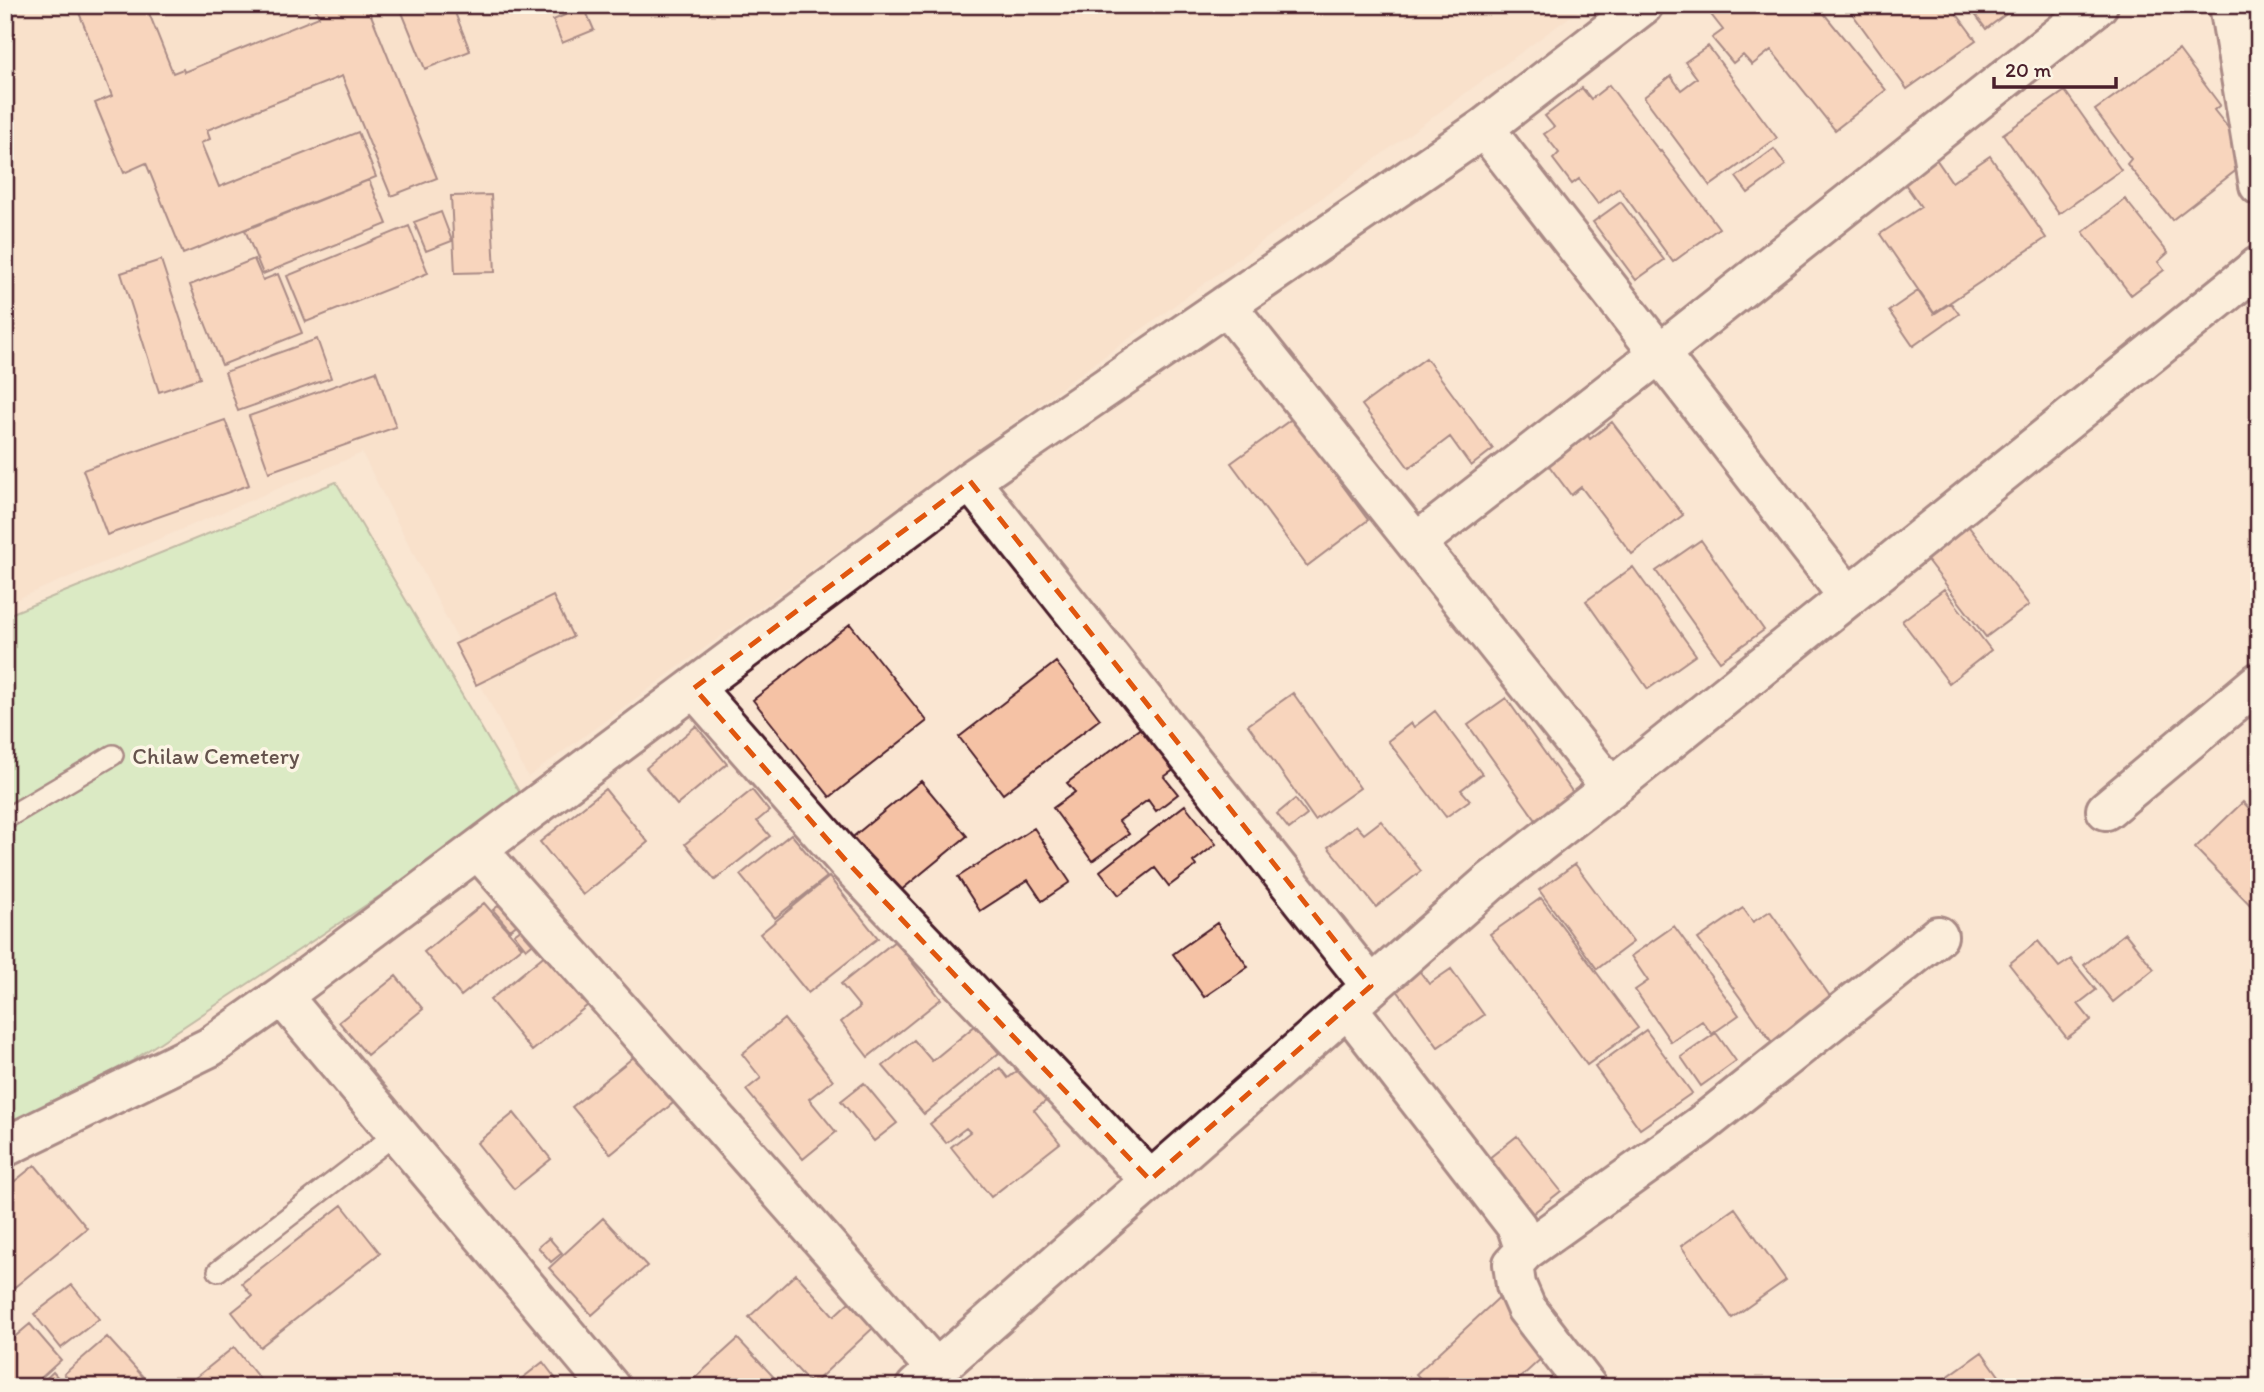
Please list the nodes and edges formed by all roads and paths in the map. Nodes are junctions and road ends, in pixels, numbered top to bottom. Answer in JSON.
{"nodes":[{"id":1,"x":1643,"y":5,"type":"edge"},
{"id":2,"x":2098,"y":5,"type":"edge"},
{"id":3,"x":2230,"y":5,"type":"edge"},
{"id":4,"x":1484,"y":128,"type":"junction"},
{"id":5,"x":2259,"y":185,"type":"edge"},
{"id":6,"x":2259,"y":266,"type":"edge"},
{"id":7,"x":1226,"y":305,"type":"junction"},
{"id":8,"x":1660,"y":353,"type":"junction"},
{"id":9,"x":970,"y":481,"type":"junction"},
{"id":10,"x":1416,"y":543,"type":"junction"},
{"id":11,"x":1848,"y":596,"type":"junction"},
{"id":12,"x":2259,"y":682,"type":"edge"},
{"id":13,"x":694,"y":688,"type":"junction"},
{"id":14,"x":113,"y":755,"type":"dead end"},
{"id":15,"x":1611,"y":788,"type":"junction"},
{"id":16,"x":2106,"y":810,"type":"dead end"},
{"id":17,"x":5,"y":819,"type":"edge"},
{"id":18,"x":478,"y":850,"type":"junction"},
{"id":19,"x":1938,"y":936,"type":"dead end"},
{"id":20,"x":282,"y":996,"type":"junction"},
{"id":21,"x":1359,"y":996,"type":"junction"},
{"id":22,"x":397,"y":1133,"type":"junction"},
{"id":23,"x":5,"y":1147,"type":"edge"},
{"id":24,"x":1150,"y":1180,"type":"junction"},
{"id":25,"x":1525,"y":1251,"type":"junction"},
{"id":26,"x":218,"y":1271,"type":"dead end"},
{"id":27,"x":926,"y":1378,"type":"edge"},
{"id":28,"x":610,"y":1387,"type":"edge"},
{"id":29,"x":1587,"y":1387,"type":"edge"}],
"edges":[{"from":1,"to":4,"type":"street"},
{"from":2,"to":8,"type":"street"},
{"from":3,"to":5,"type":"street"},
{"from":4,"to":7,"type":"street"},
{"from":4,"to":8,"type":"street"},
{"from":6,"to":11,"type":"street"},
{"from":7,"to":9,"type":"street"},
{"from":7,"to":10,"type":"street"},
{"from":8,"to":10,"type":"street"},
{"from":8,"to":11,"type":"street"},
{"from":9,"to":13,"type":"street"},
{"from":9,"to":21,"type":"street"},
{"from":10,"to":15,"type":"street"},
{"from":11,"to":15,"type":"street"},
{"from":12,"to":16,"type":"street"},
{"from":13,"to":18,"type":"street"},
{"from":13,"to":24,"type":"street"},
{"from":14,"to":17,"type":"lane"},
{"from":15,"to":21,"type":"street"},
{"from":18,"to":20,"type":"street"},
{"from":18,"to":27,"type":"street"},
{"from":19,"to":25,"type":"street"},
{"from":20,"to":22,"type":"street"},
{"from":20,"to":23,"type":"street"},
{"from":21,"to":24,"type":"street"},
{"from":21,"to":25,"type":"street"},
{"from":22,"to":26,"type":"lane"},
{"from":22,"to":28,"type":"street"},
{"from":24,"to":27,"type":"street"},
{"from":25,"to":29,"type":"street"}]}
